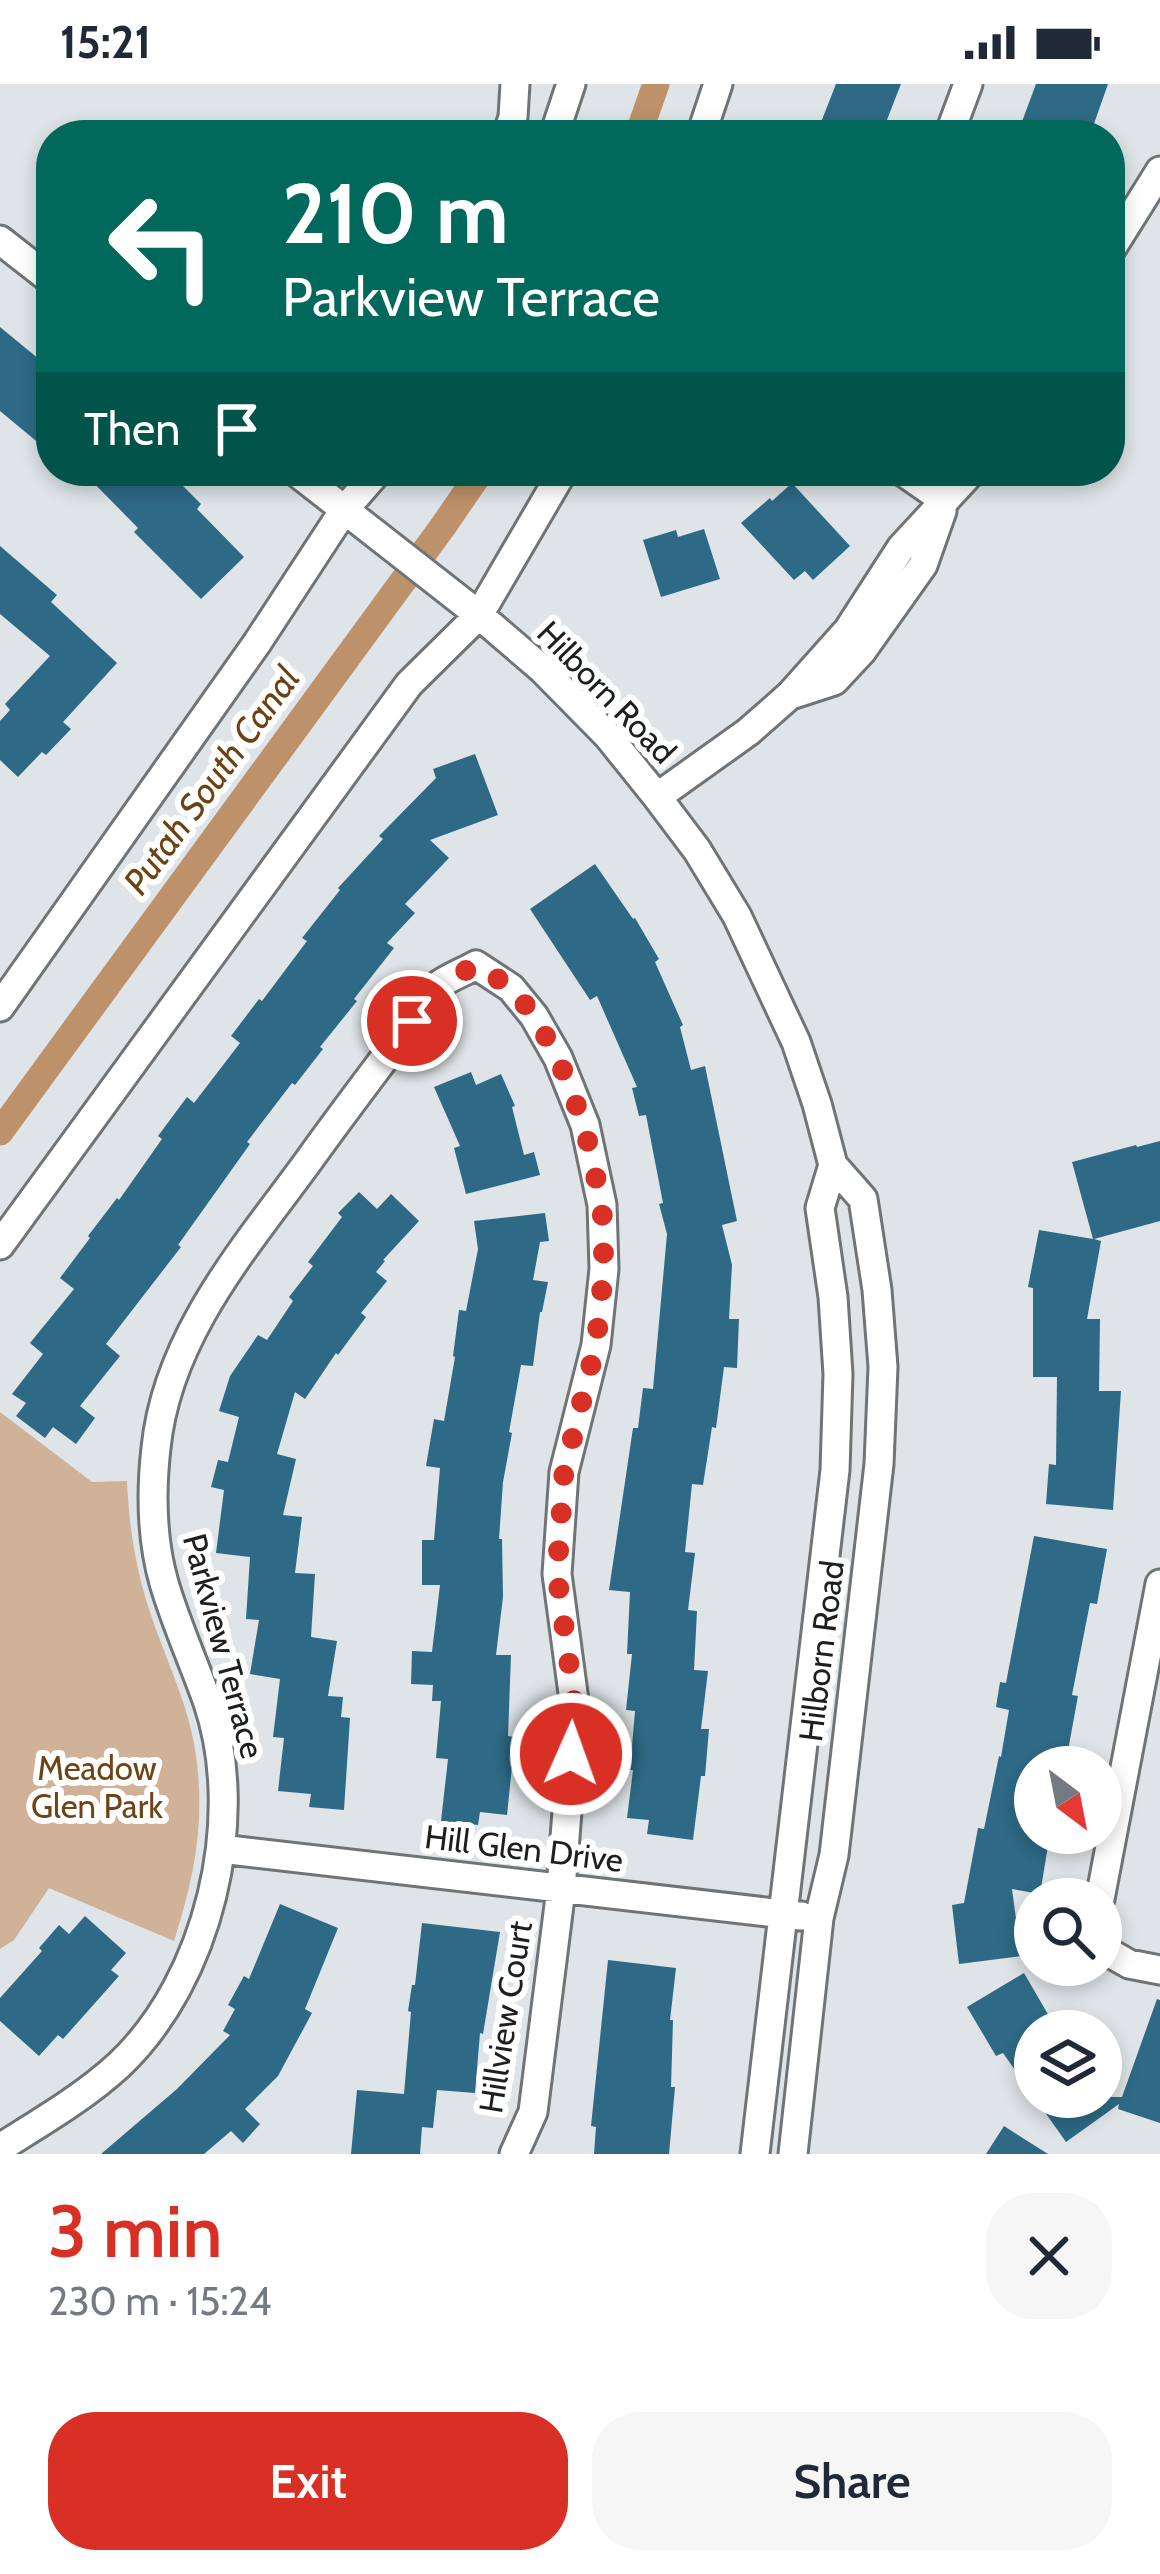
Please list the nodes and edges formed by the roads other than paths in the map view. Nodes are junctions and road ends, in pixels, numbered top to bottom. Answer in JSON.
{"nodes":[{"id":1,"x":515,"y":84,"type":"edge"},
{"id":2,"x":571,"y":84,"type":"edge"},
{"id":3,"x":718,"y":84,"type":"edge"},
{"id":4,"x":968,"y":84,"type":"edge"},
{"id":5,"x":512,"y":120,"type":"edge"},
{"id":6,"x":559,"y":120,"type":"edge"},
{"id":7,"x":706,"y":120,"type":"edge"},
{"id":8,"x":955,"y":120,"type":"edge"},
{"id":9,"x":1160,"y":171,"type":"edge"},
{"id":10,"x":1125,"y":227,"type":"edge"},
{"id":11,"x":0,"y":240,"type":"edge"},
{"id":12,"x":36,"y":268,"type":"edge"},
{"id":13,"x":320,"y":486,"type":"edge"},
{"id":14,"x":369,"y":486,"type":"edge"},
{"id":15,"x":553,"y":486,"type":"edge"},
{"id":16,"x":924,"y":486,"type":"edge"},
{"id":17,"x":958,"y":486,"type":"edge"},
{"id":18,"x":945,"y":501,"type":"junction"},
{"id":19,"x":351,"y":516,"type":"junction"},
{"id":20,"x":900,"y":598,"type":"junction"},
{"id":21,"x":471,"y":609,"type":"junction"},
{"id":22,"x":848,"y":630,"type":"junction"},
{"id":23,"x":790,"y":695,"type":"junction"},
{"id":24,"x":657,"y":797,"type":"junction"},
{"id":25,"x":476,"y":965,"type":"joint"},
{"id":26,"x":0,"y":1007,"type":"edge"},
{"id":27,"x":833,"y":1165,"type":"junction"},
{"id":28,"x":0,"y":1245,"type":"edge"},
{"id":29,"x":1160,"y":1584,"type":"edge"},
{"id":30,"x":1155,"y":1648,"type":"edge"},
{"id":31,"x":221,"y":1849,"type":"junction"},
{"id":32,"x":1105,"y":1878,"type":"edge"},
{"id":33,"x":561,"y":1889,"type":"junction"},
{"id":34,"x":783,"y":1914,"type":"junction"},
{"id":35,"x":819,"y":1918,"type":"junction"},
{"id":36,"x":1122,"y":1960,"type":"edge"},
{"id":37,"x":1160,"y":1970,"type":"edge"},
{"id":38,"x":0,"y":2148,"type":"edge"},
{"id":39,"x":514,"y":2154,"type":"edge"},
{"id":40,"x":755,"y":2154,"type":"edge"},
{"id":41,"x":793,"y":2154,"type":"edge"}],
"edges":[{"from":1,"to":5,"type":"street"},
{"from":2,"to":6,"type":"street"},
{"from":3,"to":7,"type":"street"},
{"from":4,"to":8,"type":"street"},
{"from":9,"to":10,"type":"street"},
{"from":11,"to":12,"type":"street"},
{"from":13,"to":19,"type":"street","name":"Hilborn Road"},
{"from":14,"to":19,"type":"street"},
{"from":15,"to":21,"type":"street"},
{"from":16,"to":18,"type":"street"},
{"from":17,"to":18,"type":"street"},
{"from":18,"to":20,"type":"street"},
{"from":18,"to":22,"type":"street"},
{"from":19,"to":21,"type":"street","name":"Hilborn Road"},
{"from":19,"to":26,"type":"street"},
{"from":20,"to":22,"type":"street"},
{"from":20,"to":23,"type":"street"},
{"from":21,"to":24,"type":"street","name":"Hilborn Road"},
{"from":21,"to":28,"type":"street"},
{"from":22,"to":23,"type":"street"},
{"from":23,"to":24,"type":"street"},
{"from":24,"to":27,"type":"street","name":"Hilborn Road"},
{"from":25,"to":31,"type":"street","name":"Parkview Terrace"},
{"from":25,"to":33,"type":"street","name":"Hillview Court"},
{"from":27,"to":34,"type":"street","name":"Hilborn Road"},
{"from":27,"to":35,"type":"street","name":"Hilborn Road"},
{"from":29,"to":30,"type":"street"},
{"from":30,"to":32,"type":"street"},
{"from":31,"to":33,"type":"street","name":"Hill Glen Drive"},
{"from":31,"to":38,"type":"street","name":"Parkview Terrace"},
{"from":33,"to":34,"type":"street","name":"Hill Glen Drive"},
{"from":33,"to":39,"type":"street","name":"Hillview Court"},
{"from":34,"to":35,"type":"street","name":"Hill Glen Drive"},
{"from":34,"to":40,"type":"street","name":"Hilborn Road"},
{"from":35,"to":41,"type":"street","name":"Hilborn Road"},
{"from":36,"to":37,"type":"street"}]}
